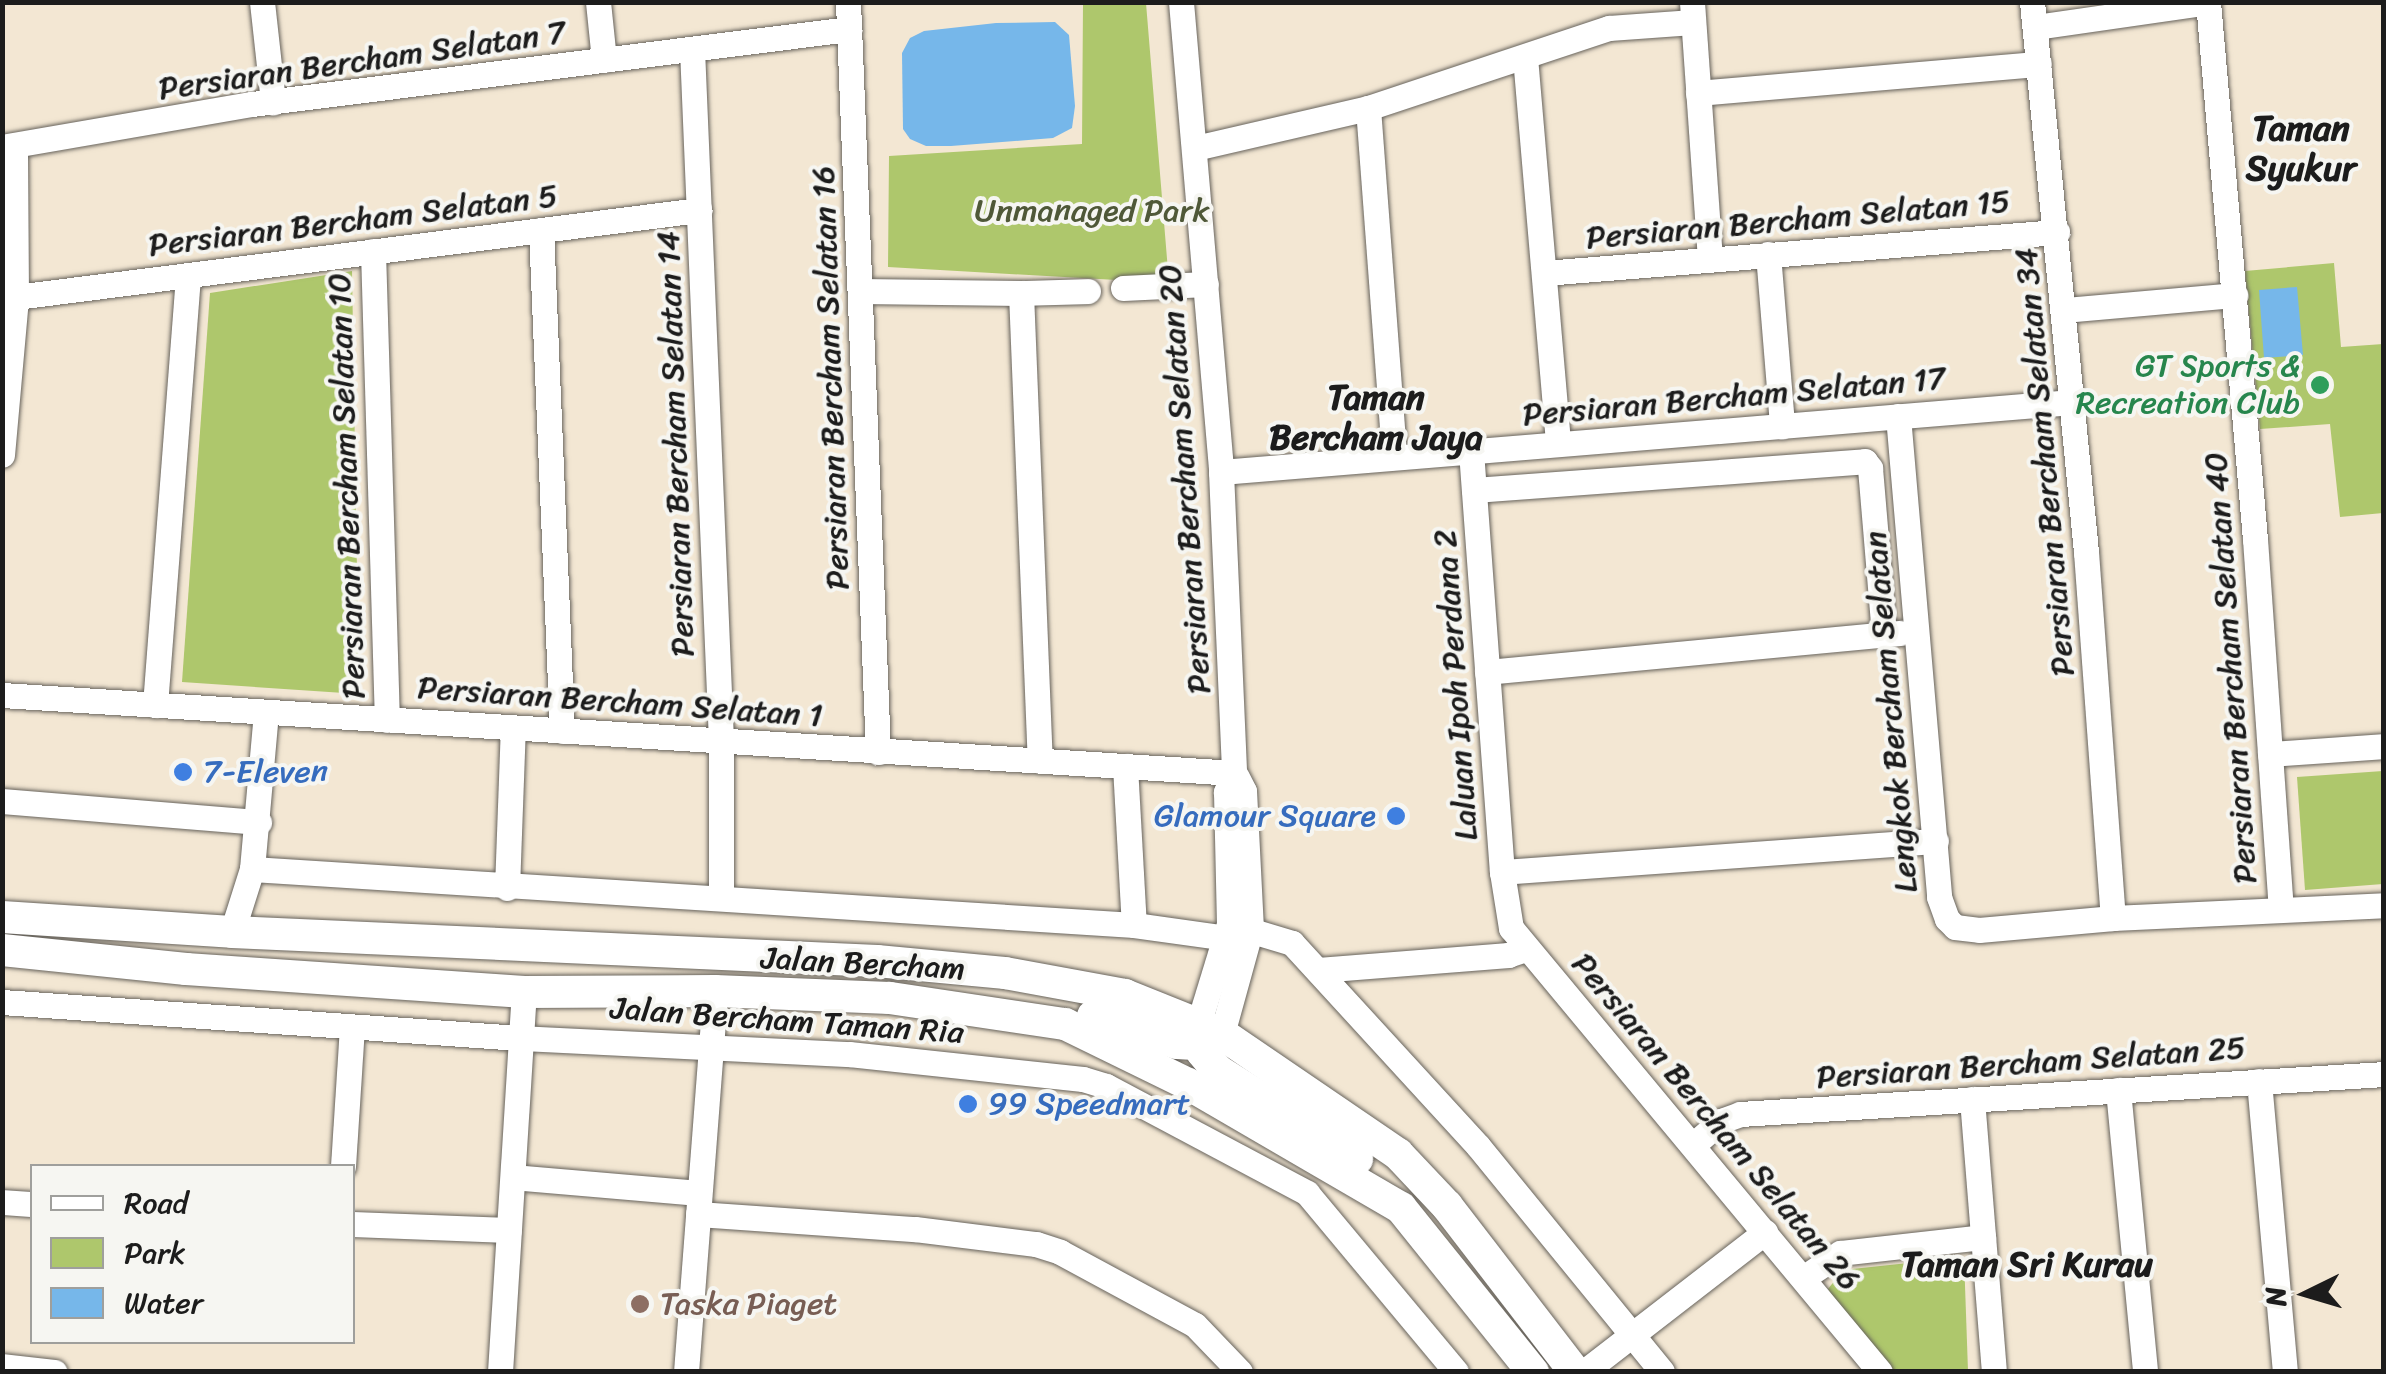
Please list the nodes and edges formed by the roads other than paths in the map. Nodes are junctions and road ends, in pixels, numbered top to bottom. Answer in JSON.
{"nodes":[{"id":1,"x":262,"y":2,"type":"edge"},
{"id":2,"x":598,"y":2,"type":"edge"},
{"id":3,"x":848,"y":2,"type":"edge"},
{"id":4,"x":1181,"y":2,"type":"edge"},
{"id":5,"x":2208,"y":2,"type":"edge"},
{"id":6,"x":1692,"y":12,"type":"edge"},
{"id":7,"x":2034,"y":15,"type":"edge"},
{"id":8,"x":850,"y":29,"type":"junction"},
{"id":9,"x":692,"y":49,"type":"junction"},
{"id":10,"x":1525,"y":57,"type":"junction"},
{"id":11,"x":604,"y":60,"type":"junction"},
{"id":12,"x":2040,"y":64,"type":"junction"},
{"id":13,"x":1698,"y":93,"type":"junction"},
{"id":14,"x":274,"y":102,"type":"junction"},
{"id":15,"x":1368,"y":108,"type":"junction"},
{"id":16,"x":8,"y":146,"type":"edge"},
{"id":17,"x":1196,"y":148,"type":"junction"},
{"id":18,"x":698,"y":210,"type":"junction"},
{"id":19,"x":541,"y":230,"type":"junction"},
{"id":20,"x":2058,"y":232,"type":"junction"},
{"id":21,"x":373,"y":251,"type":"junction"},
{"id":22,"x":1768,"y":254,"type":"junction"},
{"id":23,"x":1710,"y":259,"type":"junction"},
{"id":24,"x":1544,"y":272,"type":"junction"},
{"id":25,"x":188,"y":275,"type":"junction"},
{"id":26,"x":1206,"y":284,"type":"junction"},
{"id":27,"x":1123,"y":288,"type":"dead end"},
{"id":28,"x":1088,"y":290,"type":"dead end"},
{"id":29,"x":860,"y":292,"type":"junction"},
{"id":30,"x":1021,"y":293,"type":"junction"},
{"id":31,"x":2235,"y":296,"type":"junction"},
{"id":32,"x":16,"y":297,"type":"junction"},
{"id":33,"x":2064,"y":310,"type":"junction"},
{"id":34,"x":2072,"y":402,"type":"junction"},
{"id":35,"x":1898,"y":416,"type":"junction"},
{"id":36,"x":1810,"y":424,"type":"junction"},
{"id":37,"x":1782,"y":426,"type":"junction"},
{"id":38,"x":1558,"y":443,"type":"junction"},
{"id":39,"x":1470,"y":451,"type":"junction"},
{"id":40,"x":2,"y":455,"type":"edge"},
{"id":41,"x":1394,"y":457,"type":"junction"},
{"id":42,"x":1813,"y":464,"type":"junction"},
{"id":43,"x":1221,"y":472,"type":"junction"},
{"id":44,"x":1474,"y":490,"type":"junction"},
{"id":45,"x":1918,"y":631,"type":"junction"},
{"id":46,"x":1884,"y":634,"type":"junction"},
{"id":47,"x":1487,"y":672,"type":"junction"},
{"id":48,"x":2,"y":695,"type":"edge"},
{"id":49,"x":155,"y":705,"type":"junction"},
{"id":50,"x":266,"y":713,"type":"junction"},
{"id":51,"x":386,"y":720,"type":"junction"},
{"id":52,"x":512,"y":728,"type":"junction"},
{"id":53,"x":562,"y":731,"type":"junction"},
{"id":54,"x":721,"y":741,"type":"junction"},
{"id":55,"x":2384,"y":746,"type":"edge"},
{"id":56,"x":878,"y":752,"type":"junction"},
{"id":57,"x":2270,"y":754,"type":"junction"},
{"id":58,"x":1040,"y":761,"type":"junction"},
{"id":59,"x":1125,"y":766,"type":"junction"},
{"id":60,"x":1234,"y":772,"type":"junction"},
{"id":61,"x":2,"y":801,"type":"edge"},
{"id":62,"x":259,"y":822,"type":"junction"},
{"id":63,"x":1936,"y":841,"type":"junction"},
{"id":64,"x":252,"y":869,"type":"junction"},
{"id":65,"x":1502,"y":872,"type":"junction"},
{"id":66,"x":506,"y":888,"type":"junction"},
{"id":67,"x":722,"y":897,"type":"junction"},
{"id":68,"x":2384,"y":905,"type":"edge"},
{"id":69,"x":2281,"y":910,"type":"junction"},
{"id":70,"x":1508,"y":913,"type":"joint"},
{"id":71,"x":2,"y":916,"type":"edge"},
{"id":72,"x":2113,"y":918,"type":"junction"},
{"id":73,"x":1134,"y":925,"type":"junction"},
{"id":74,"x":1236,"y":930,"type":"junction"},
{"id":75,"x":232,"y":932,"type":"junction"},
{"id":76,"x":1525,"y":949,"type":"junction"},
{"id":77,"x":10,"y":951,"type":"edge"},
{"id":78,"x":720,"y":956,"type":"junction"},
{"id":79,"x":1318,"y":970,"type":"junction"},
{"id":80,"x":714,"y":991,"type":"junction"},
{"id":81,"x":524,"y":992,"type":"junction"},
{"id":82,"x":2,"y":1002,"type":"edge"},
{"id":83,"x":996,"y":1011,"type":"junction"},
{"id":84,"x":352,"y":1028,"type":"junction"},
{"id":85,"x":1207,"y":1033,"type":"junction"},
{"id":86,"x":520,"y":1038,"type":"junction"},
{"id":87,"x":710,"y":1046,"type":"junction"},
{"id":88,"x":2384,"y":1074,"type":"edge"},
{"id":89,"x":2259,"y":1082,"type":"junction"},
{"id":90,"x":2118,"y":1090,"type":"junction"},
{"id":91,"x":1972,"y":1099,"type":"junction"},
{"id":92,"x":1692,"y":1145,"type":"junction"},
{"id":93,"x":343,"y":1164,"type":"edge"},
{"id":94,"x":513,"y":1178,"type":"junction"},
{"id":95,"x":2,"y":1202,"type":"edge"},
{"id":96,"x":30,"y":1204,"type":"edge"},
{"id":97,"x":698,"y":1204,"type":"junction"},
{"id":98,"x":1401,"y":1208,"type":"junction"},
{"id":99,"x":355,"y":1224,"type":"edge"},
{"id":100,"x":509,"y":1230,"type":"junction"},
{"id":101,"x":1765,"y":1232,"type":"junction"},
{"id":102,"x":1983,"y":1237,"type":"junction"},
{"id":103,"x":1802,"y":1278,"type":"junction"},
{"id":104,"x":1632,"y":1333,"type":"junction"},
{"id":105,"x":2,"y":1366,"type":"edge"},
{"id":106,"x":55,"y":1372,"type":"edge"},
{"id":107,"x":500,"y":1372,"type":"edge"},
{"id":108,"x":686,"y":1372,"type":"edge"},
{"id":109,"x":1240,"y":1372,"type":"edge"},
{"id":110,"x":1456,"y":1372,"type":"edge"},
{"id":111,"x":1533,"y":1372,"type":"edge"},
{"id":112,"x":1574,"y":1372,"type":"edge"},
{"id":113,"x":1584,"y":1372,"type":"edge"},
{"id":114,"x":1662,"y":1372,"type":"edge"},
{"id":115,"x":1880,"y":1372,"type":"edge"},
{"id":116,"x":1994,"y":1372,"type":"edge"},
{"id":117,"x":2145,"y":1372,"type":"edge"},
{"id":118,"x":2286,"y":1372,"type":"edge"}],
"edges":[{"from":1,"to":14,"type":"street"},
{"from":2,"to":11,"type":"street"},
{"from":3,"to":8,"type":"street","name":"Persiaran Bercham Selatan 16"},
{"from":4,"to":17,"type":"street","name":"Persiaran Bercham Selatan 20"},
{"from":5,"to":7,"type":"street"},
{"from":5,"to":31,"type":"street","name":"Persiaran Bercham Selatan 40"},
{"from":6,"to":10,"type":"street"},
{"from":6,"to":13,"type":"street"},
{"from":7,"to":12,"type":"street","name":"Persiaran Bercham Selatan 34"},
{"from":8,"to":9,"type":"street","name":"Persiaran Bercham Selatan 7"},
{"from":8,"to":29,"type":"street","name":"Persiaran Bercham Selatan 16"},
{"from":9,"to":11,"type":"street","name":"Persiaran Bercham Selatan 7"},
{"from":9,"to":18,"type":"street","name":"Persiaran Bercham Selatan 14"},
{"from":10,"to":15,"type":"street"},
{"from":10,"to":24,"type":"street"},
{"from":11,"to":14,"type":"street","name":"Persiaran Bercham Selatan 7"},
{"from":12,"to":13,"type":"street"},
{"from":12,"to":20,"type":"street","name":"Persiaran Bercham Selatan 34"},
{"from":13,"to":23,"type":"street"},
{"from":14,"to":16,"type":"street","name":"Persiaran Bercham Selatan 7"},
{"from":15,"to":17,"type":"street"},
{"from":15,"to":41,"type":"street"},
{"from":16,"to":32,"type":"street"},
{"from":17,"to":26,"type":"street","name":"Persiaran Bercham Selatan 20"},
{"from":18,"to":19,"type":"street","name":"Persiaran Bercham Selatan 5"},
{"from":18,"to":54,"type":"street","name":"Persiaran Bercham Selatan 14"},
{"from":19,"to":21,"type":"street","name":"Persiaran Bercham Selatan 5"},
{"from":19,"to":53,"type":"street"},
{"from":20,"to":22,"type":"street","name":"Persiaran Bercham Selatan 15"},
{"from":20,"to":33,"type":"street","name":"Persiaran Bercham Selatan 34"},
{"from":21,"to":25,"type":"street","name":"Persiaran Bercham Selatan 5"},
{"from":21,"to":51,"type":"street","name":"Persiaran Bercham Selatan 10"},
{"from":22,"to":23,"type":"street","name":"Persiaran Bercham Selatan 15"},
{"from":22,"to":37,"type":"street"},
{"from":23,"to":24,"type":"street","name":"Persiaran Bercham Selatan 15"},
{"from":24,"to":38,"type":"street"},
{"from":25,"to":32,"type":"street","name":"Persiaran Bercham Selatan 5"},
{"from":25,"to":49,"type":"street"},
{"from":26,"to":27,"type":"street"},
{"from":26,"to":43,"type":"street","name":"Persiaran Bercham Selatan 20"},
{"from":28,"to":30,"type":"street"},
{"from":29,"to":30,"type":"street"},
{"from":29,"to":56,"type":"street","name":"Persiaran Bercham Selatan 16"},
{"from":30,"to":58,"type":"street"},
{"from":31,"to":33,"type":"street"},
{"from":31,"to":57,"type":"street","name":"Persiaran Bercham Selatan 40"},
{"from":32,"to":40,"type":"street"},
{"from":33,"to":34,"type":"street","name":"Persiaran Bercham Selatan 34"},
{"from":34,"to":35,"type":"street","name":"Persiaran Bercham Selatan 17"},
{"from":34,"to":72,"type":"street","name":"Persiaran Bercham Selatan 34"},
{"from":35,"to":36,"type":"street","name":"Persiaran Bercham Selatan 17"},
{"from":35,"to":45,"type":"street","name":"Lengkok Bercham Selatan"},
{"from":36,"to":37,"type":"street","name":"Persiaran Bercham Selatan 17"},
{"from":36,"to":42,"type":"street"},
{"from":37,"to":38,"type":"street","name":"Persiaran Bercham Selatan 17"},
{"from":38,"to":39,"type":"street","name":"Persiaran Bercham Selatan 17"},
{"from":39,"to":41,"type":"street","name":"Persiaran Bercham Selatan 17"},
{"from":39,"to":44,"type":"street","name":"Laluan Ipoh Perdana 2"},
{"from":41,"to":43,"type":"street","name":"Persiaran Bercham Selatan 17"},
{"from":42,"to":44,"type":"street"},
{"from":42,"to":46,"type":"street"},
{"from":43,"to":60,"type":"street","name":"Persiaran Bercham Selatan 20"},
{"from":44,"to":47,"type":"street","name":"Laluan Ipoh Perdana 2"},
{"from":45,"to":46,"type":"street"},
{"from":45,"to":63,"type":"street","name":"Lengkok Bercham Selatan"},
{"from":46,"to":47,"type":"street"},
{"from":47,"to":65,"type":"street","name":"Laluan Ipoh Perdana 2"},
{"from":48,"to":49,"type":"street","name":"Persiaran Bercham Selatan 1"},
{"from":49,"to":50,"type":"street","name":"Persiaran Bercham Selatan 1"},
{"from":50,"to":51,"type":"street","name":"Persiaran Bercham Selatan 1"},
{"from":50,"to":62,"type":"street"},
{"from":51,"to":52,"type":"street","name":"Persiaran Bercham Selatan 1"},
{"from":52,"to":53,"type":"street","name":"Persiaran Bercham Selatan 1"},
{"from":52,"to":66,"type":"street"},
{"from":53,"to":54,"type":"street","name":"Persiaran Bercham Selatan 1"},
{"from":54,"to":56,"type":"street","name":"Persiaran Bercham Selatan 1"},
{"from":54,"to":67,"type":"street","name":"Persiaran Bercham Selatan 14"},
{"from":55,"to":57,"type":"street"},
{"from":56,"to":58,"type":"street","name":"Persiaran Bercham Selatan 1"},
{"from":57,"to":69,"type":"street","name":"Persiaran Bercham Selatan 40"},
{"from":58,"to":59,"type":"street","name":"Persiaran Bercham Selatan 1"},
{"from":59,"to":60,"type":"street","name":"Persiaran Bercham Selatan 1"},
{"from":59,"to":73,"type":"street"},
{"from":60,"to":74,"type":"street"},
{"from":61,"to":62,"type":"street"},
{"from":62,"to":64,"type":"street"},
{"from":63,"to":65,"type":"street"},
{"from":63,"to":72,"type":"street","name":"Lengkok Bercham Selatan"},
{"from":64,"to":66,"type":"street"},
{"from":64,"to":75,"type":"street"},
{"from":65,"to":70,"type":"street","name":"Laluan Ipoh Perdana 2"},
{"from":66,"to":67,"type":"street"},
{"from":67,"to":73,"type":"street"},
{"from":68,"to":69,"type":"street","name":"Lengkok Bercham Selatan"},
{"from":69,"to":72,"type":"street","name":"Lengkok Bercham Selatan"},
{"from":70,"to":76,"type":"street","name":"Persiaran Bercham Selatan 26"},
{"from":71,"to":75,"type":"main road","name":"Jalan Bercham"},
{"from":73,"to":74,"type":"street"},
{"from":74,"to":79,"type":"street"},
{"from":74,"to":85,"type":"street"},
{"from":75,"to":77,"type":"main road"},
{"from":75,"to":78,"type":"main road","name":"Jalan Bercham"},
{"from":76,"to":79,"type":"street"},
{"from":76,"to":92,"type":"street","name":"Persiaran Bercham Selatan 26"},
{"from":77,"to":81,"type":"main road","name":"Jalan Bercham"},
{"from":78,"to":81,"type":"main road"},
{"from":78,"to":85,"type":"main road","name":"Jalan Bercham"},
{"from":79,"to":104,"type":"street"},
{"from":80,"to":81,"type":"main road","name":"Jalan Bercham"},
{"from":80,"to":83,"type":"main road","name":"Jalan Bercham"},
{"from":80,"to":87,"type":"street"},
{"from":81,"to":86,"type":"street"},
{"from":82,"to":84,"type":"street","name":"Jalan Bercham Taman Ria"},
{"from":83,"to":85,"type":"main road"},
{"from":83,"to":98,"type":"main road","name":"Jalan Bercham"},
{"from":84,"to":86,"type":"street","name":"Jalan Bercham Taman Ria"},
{"from":84,"to":93,"type":"street"},
{"from":85,"to":98,"type":"main road"},
{"from":85,"to":112,"type":"main road","name":"Jalan Bercham"},
{"from":86,"to":87,"type":"street","name":"Jalan Bercham Taman Ria"},
{"from":86,"to":94,"type":"street"},
{"from":87,"to":97,"type":"street"},
{"from":87,"to":110,"type":"street","name":"Jalan Bercham Taman Ria"},
{"from":88,"to":89,"type":"street","name":"Persiaran Bercham Selatan 25"},
{"from":89,"to":90,"type":"street","name":"Persiaran Bercham Selatan 25"},
{"from":89,"to":118,"type":"street"},
{"from":90,"to":91,"type":"street","name":"Persiaran Bercham Selatan 25"},
{"from":90,"to":117,"type":"street"},
{"from":91,"to":92,"type":"street","name":"Persiaran Bercham Selatan 25"},
{"from":91,"to":102,"type":"street"},
{"from":92,"to":101,"type":"street","name":"Persiaran Bercham Selatan 26"},
{"from":94,"to":97,"type":"street"},
{"from":94,"to":100,"type":"street"},
{"from":95,"to":96,"type":"street"},
{"from":97,"to":108,"type":"street"},
{"from":97,"to":109,"type":"street"},
{"from":98,"to":111,"type":"main road","name":"Jalan Bercham"},
{"from":99,"to":100,"type":"street"},
{"from":100,"to":107,"type":"street"},
{"from":101,"to":103,"type":"street","name":"Persiaran Bercham Selatan 26"},
{"from":101,"to":104,"type":"street"},
{"from":102,"to":103,"type":"street"},
{"from":102,"to":116,"type":"street"},
{"from":103,"to":115,"type":"street","name":"Persiaran Bercham Selatan 26"},
{"from":104,"to":113,"type":"street"},
{"from":104,"to":114,"type":"street"},
{"from":105,"to":106,"type":"street"}]}
